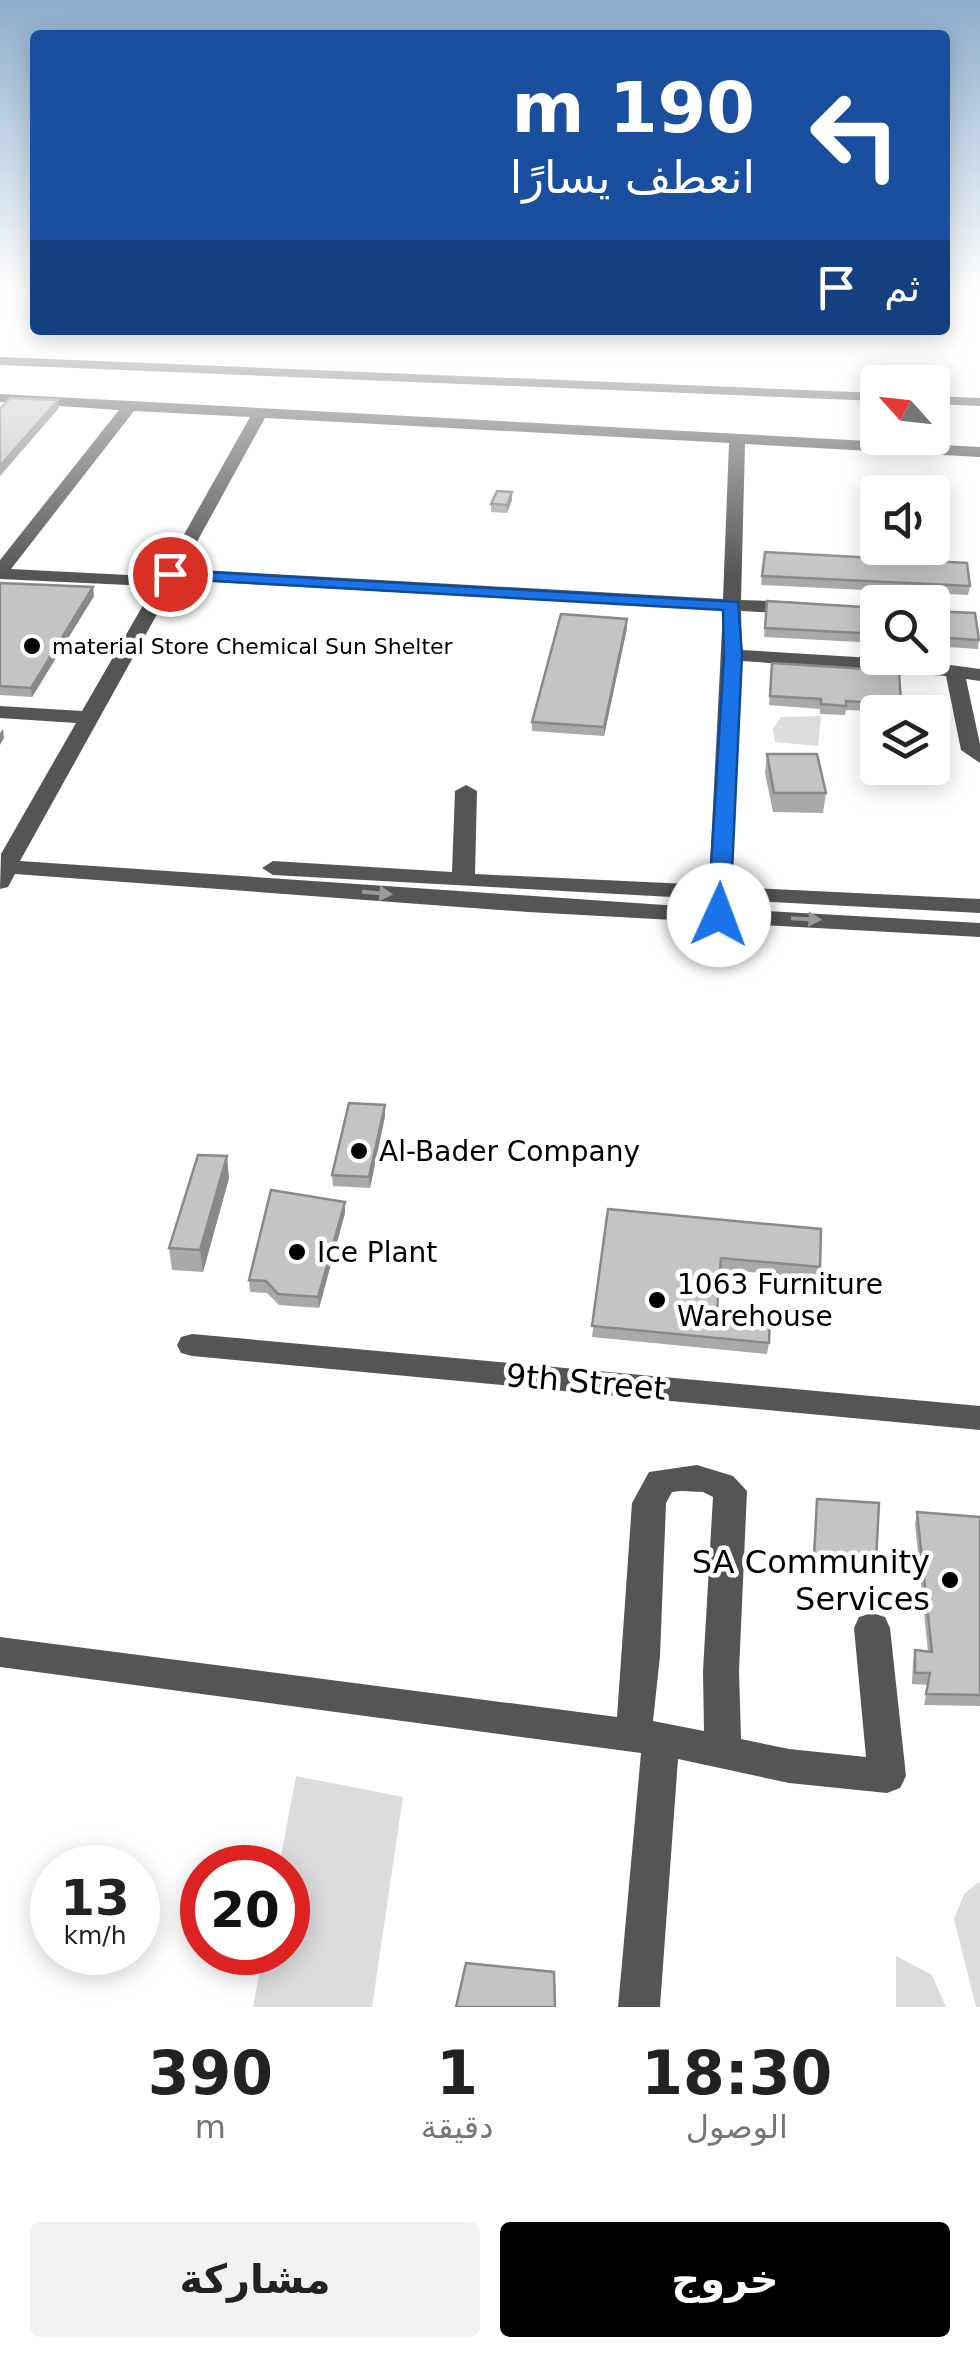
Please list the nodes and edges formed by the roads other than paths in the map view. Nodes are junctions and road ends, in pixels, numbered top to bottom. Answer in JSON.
{"nodes":[{"id":1,"x":675,"y":389,"type":"edge"},
{"id":2,"x":860,"y":396,"type":"edge"},
{"id":3,"x":0,"y":400,"type":"edge"},
{"id":4,"x":950,"y":401,"type":"edge"},
{"id":5,"x":980,"y":402,"type":"edge"},
{"id":6,"x":129,"y":408,"type":"junction"},
{"id":7,"x":259,"y":413,"type":"junction"},
{"id":8,"x":737,"y":439,"type":"junction"},
{"id":9,"x":980,"y":452,"type":"edge"},
{"id":10,"x":0,"y":572,"type":"edge"},
{"id":11,"x":170,"y":574,"type":"junction"},
{"id":12,"x":732,"y":606,"type":"junction"},
{"id":13,"x":823,"y":609,"type":"edge"},
{"id":14,"x":733,"y":655,"type":"junction"},
{"id":15,"x":956,"y":674,"type":"junction"},
{"id":16,"x":980,"y":675,"type":"edge"},
{"id":17,"x":0,"y":712,"type":"edge"},
{"id":18,"x":89,"y":718,"type":"junction"},
{"id":19,"x":980,"y":757,"type":"edge"},
{"id":20,"x":466,"y":791,"type":"dead end"},
{"id":21,"x":4,"y":864,"type":"edge"},
{"id":22,"x":462,"y":880,"type":"junction"},
{"id":23,"x":719,"y":903,"type":"junction"},
{"id":24,"x":980,"y":906,"type":"edge"},
{"id":25,"x":980,"y":930,"type":"edge"},
{"id":26,"x":192,"y":1346,"type":"dead end"},
{"id":27,"x":980,"y":1418,"type":"edge"},
{"id":28,"x":872,"y":1628,"type":"dead end"},
{"id":29,"x":0,"y":1652,"type":"edge"},
{"id":30,"x":647,"y":1737,"type":"junction"},
{"id":31,"x":722,"y":1752,"type":"junction"},
{"id":32,"x":639,"y":2007,"type":"edge"}],
"edges":[{"from":1,"to":2,"type":"street"},
{"from":3,"to":6,"type":"street"},
{"from":4,"to":5,"type":"street"},
{"from":6,"to":7,"type":"street"},
{"from":6,"to":10,"type":"street"},
{"from":7,"to":8,"type":"street"},
{"from":7,"to":11,"type":"street"},
{"from":8,"to":9,"type":"street"},
{"from":8,"to":12,"type":"street"},
{"from":10,"to":11,"type":"street"},
{"from":11,"to":12,"type":"street"},
{"from":11,"to":18,"type":"street"},
{"from":12,"to":13,"type":"street"},
{"from":12,"to":14,"type":"street"},
{"from":14,"to":15,"type":"street"},
{"from":14,"to":23,"type":"street"},
{"from":15,"to":16,"type":"street"},
{"from":15,"to":19,"type":"street"},
{"from":17,"to":18,"type":"street"},
{"from":18,"to":21,"type":"street"},
{"from":20,"to":22,"type":"street"},
{"from":21,"to":22,"type":"street"},
{"from":21,"to":23,"type":"street","one_way":true},
{"from":22,"to":23,"type":"street"},
{"from":23,"to":24,"type":"street"},
{"from":23,"to":25,"type":"street","one_way":true},
{"from":26,"to":27,"type":"street","name":"9th Street"},
{"from":28,"to":31,"type":"street"},
{"from":29,"to":30,"type":"street"},
{"from":30,"to":31,"type":"street"},
{"from":30,"to":31,"type":"street"},
{"from":30,"to":32,"type":"street"}]}
